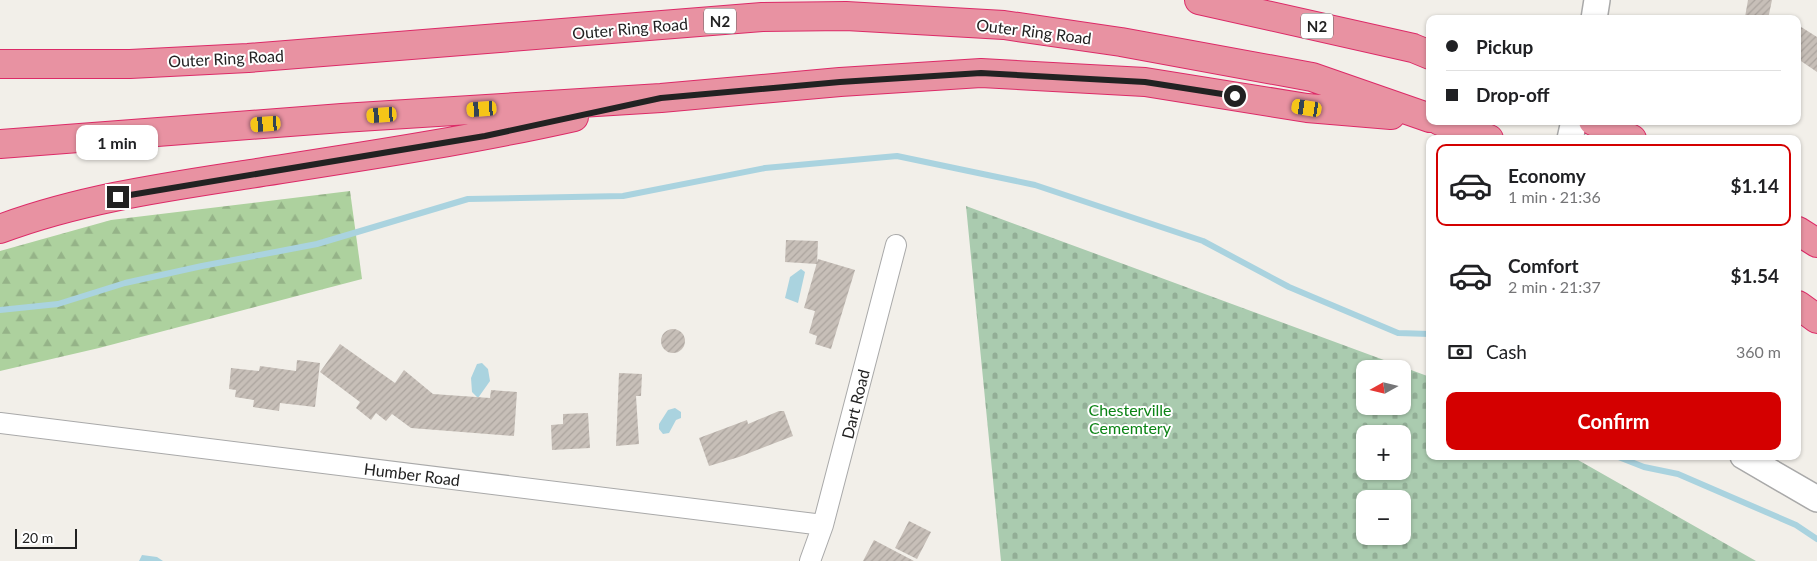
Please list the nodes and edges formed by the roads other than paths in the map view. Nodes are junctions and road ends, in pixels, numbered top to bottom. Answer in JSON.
{"nodes":[{"id":1,"x":1202,"y":0,"type":"edge"},
{"id":2,"x":1597,"y":0,"type":"edge"},
{"id":3,"x":1595,"y":15,"type":"edge"},
{"id":4,"x":1426,"y":53,"type":"edge"},
{"id":5,"x":0,"y":64,"type":"edge"},
{"id":6,"x":661,"y":98,"type":"junction"},
{"id":7,"x":1426,"y":117,"type":"edge"},
{"id":8,"x":1426,"y":118,"type":"edge"},
{"id":9,"x":1451,"y":125,"type":"edge"},
{"id":10,"x":1602,"y":125,"type":"edge"},
{"id":11,"x":1478,"y":135,"type":"edge"},
{"id":12,"x":1623,"y":135,"type":"edge"},
{"id":13,"x":0,"y":144,"type":"edge"},
{"id":14,"x":0,"y":229,"type":"edge"},
{"id":15,"x":1801,"y":233,"type":"edge"},
{"id":16,"x":1817,"y":243,"type":"edge"},
{"id":17,"x":896,"y":245,"type":"dead end"},
{"id":18,"x":1801,"y":308,"type":"edge"},
{"id":19,"x":1817,"y":319,"type":"edge"},
{"id":20,"x":0,"y":423,"type":"edge"},
{"id":21,"x":1750,"y":460,"type":"edge"},
{"id":22,"x":1817,"y":499,"type":"edge"},
{"id":23,"x":823,"y":525,"type":"junction"},
{"id":24,"x":810,"y":561,"type":"edge"}],
"edges":[{"from":1,"to":4,"type":"highway","number":"N2"},
{"from":2,"to":3,"type":"street"},
{"from":5,"to":7,"type":"highway","name":"Outer Ring Road","number":"N2"},
{"from":6,"to":8,"type":"highway"},
{"from":6,"to":13,"type":"highway"},
{"from":6,"to":14,"type":"highway"},
{"from":9,"to":11,"type":"highway"},
{"from":10,"to":12,"type":"highway"},
{"from":15,"to":16,"type":"highway"},
{"from":17,"to":23,"type":"street","name":"Dart Road"},
{"from":18,"to":19,"type":"highway"},
{"from":20,"to":23,"type":"street","name":"Humber Road"},
{"from":21,"to":22,"type":"street"},
{"from":23,"to":24,"type":"street","name":"Dart Road"}]}
